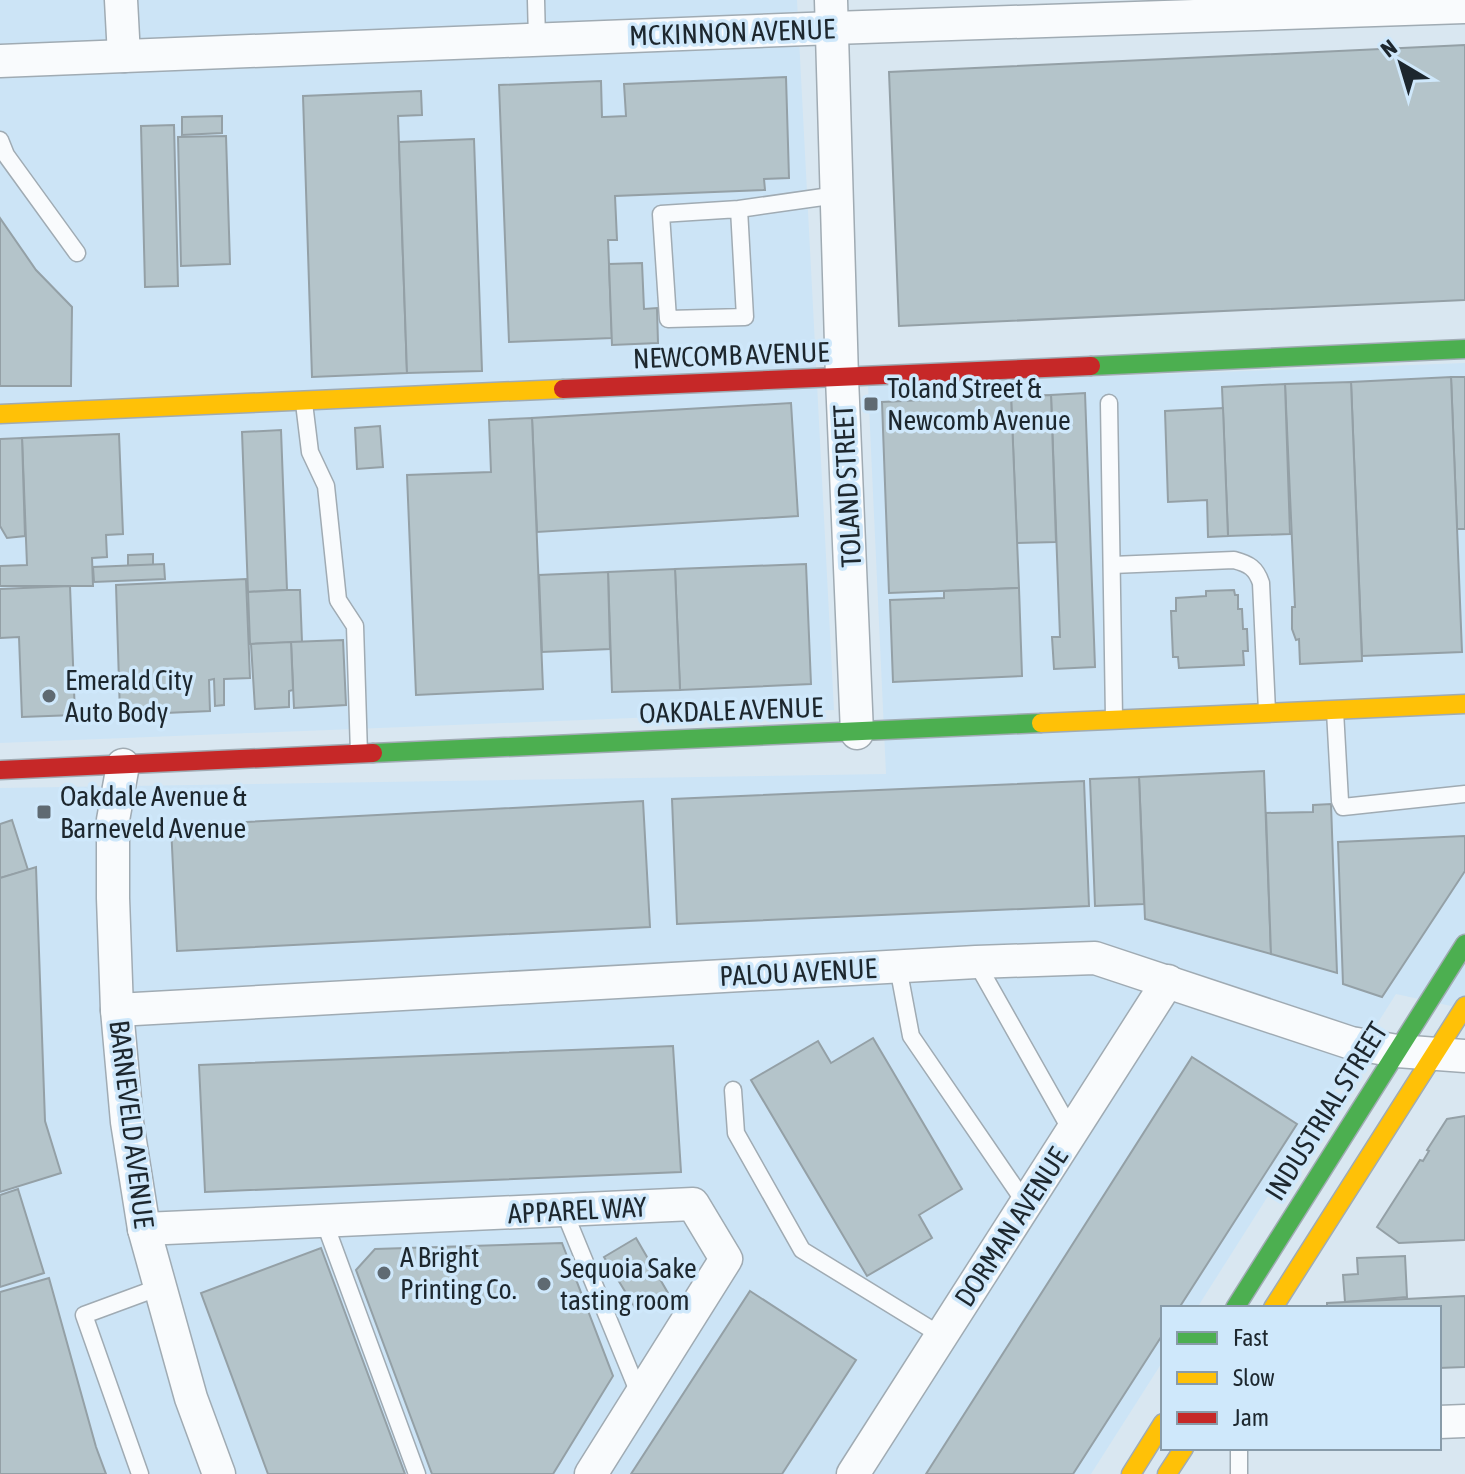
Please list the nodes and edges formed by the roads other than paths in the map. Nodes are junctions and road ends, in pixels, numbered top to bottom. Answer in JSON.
{"nodes":[{"id":1,"x":121,"y":0,"type":"edge"},
{"id":2,"x":536,"y":0,"type":"edge"},
{"id":3,"x":1465,"y":7,"type":"edge"},
{"id":4,"x":832,"y":14,"type":"edge"},
{"id":5,"x":537,"y":40,"type":"junction"},
{"id":6,"x":124,"y":56,"type":"junction"},
{"id":7,"x":0,"y":61,"type":"edge"},
{"id":8,"x":0,"y":140,"type":"edge"},
{"id":9,"x":837,"y":195,"type":"junction"},
{"id":10,"x":739,"y":209,"type":"junction"},
{"id":11,"x":77,"y":253,"type":"dead end"},
{"id":12,"x":1465,"y":349,"type":"edge"},
{"id":13,"x":842,"y":378,"type":"junction"},
{"id":14,"x":304,"y":401,"type":"junction"},
{"id":15,"x":1109,"y":403,"type":"dead end"},
{"id":16,"x":0,"y":414,"type":"edge"},
{"id":17,"x":1112,"y":565,"type":"junction"},
{"id":18,"x":1465,"y":704,"type":"edge"},
{"id":19,"x":1334,"y":709,"type":"junction"},
{"id":20,"x":1267,"y":712,"type":"junction"},
{"id":21,"x":1114,"y":720,"type":"junction"},
{"id":22,"x":857,"y":733,"type":"junction"},
{"id":23,"x":359,"y":755,"type":"junction"},
{"id":24,"x":123,"y":765,"type":"junction"},
{"id":25,"x":1,"y":768,"type":"edge"},
{"id":26,"x":1465,"y":794,"type":"edge"},
{"id":27,"x":1465,"y":944,"type":"edge"},
{"id":28,"x":976,"y":962,"type":"junction"},
{"id":29,"x":898,"y":967,"type":"junction"},
{"id":30,"x":1168,"y":981,"type":"junction"},
{"id":31,"x":1465,"y":1006,"type":"edge"},
{"id":32,"x":117,"y":1010,"type":"junction"},
{"id":33,"x":1397,"y":1051,"type":"junction"},
{"id":34,"x":1450,"y":1055,"type":"edge"},
{"id":35,"x":733,"y":1090,"type":"dead end"},
{"id":36,"x":1072,"y":1132,"type":"junction"},
{"id":37,"x":1026,"y":1204,"type":"junction"},
{"id":38,"x":564,"y":1211,"type":"junction"},
{"id":39,"x":324,"y":1221,"type":"junction"},
{"id":40,"x":144,"y":1229,"type":"junction"},
{"id":41,"x":160,"y":1287,"type":"junction"},
{"id":42,"x":1236,"y":1306,"type":"edge"},
{"id":43,"x":1274,"y":1306,"type":"edge"},
{"id":44,"x":942,"y":1336,"type":"junction"},
{"id":45,"x":640,"y":1396,"type":"junction"},
{"id":46,"x":1465,"y":1421,"type":"edge"},
{"id":47,"x":1441,"y":1422,"type":"edge"},
{"id":48,"x":1161,"y":1426,"type":"edge"},
{"id":49,"x":1183,"y":1450,"type":"edge"},
{"id":50,"x":1239,"y":1450,"type":"edge"},
{"id":51,"x":140,"y":1474,"type":"edge"},
{"id":52,"x":219,"y":1474,"type":"edge"},
{"id":53,"x":417,"y":1474,"type":"edge"},
{"id":54,"x":591,"y":1474,"type":"edge"},
{"id":55,"x":853,"y":1474,"type":"edge"},
{"id":56,"x":1131,"y":1474,"type":"edge"},
{"id":57,"x":1167,"y":1474,"type":"edge"},
{"id":58,"x":1239,"y":1474,"type":"edge"}],
"edges":[{"from":1,"to":6,"type":"street"},
{"from":2,"to":5,"type":"lane"},
{"from":3,"to":4,"type":"street","name":"MCKINNON AVENUE"},
{"from":4,"to":5,"type":"street","name":"MCKINNON AVENUE"},
{"from":4,"to":9,"type":"street","name":"TOLAND STREET"},
{"from":5,"to":6,"type":"street","name":"MCKINNON AVENUE"},
{"from":6,"to":7,"type":"street","name":"MCKINNON AVENUE"},
{"from":8,"to":11,"type":"lane"},
{"from":9,"to":10,"type":"lane"},
{"from":9,"to":13,"type":"street","name":"TOLAND STREET"},
{"from":10,"to":10,"type":"lane"},
{"from":12,"to":13,"type":"street","name":"NEWCOMB AVENUE"},
{"from":13,"to":14,"type":"street","name":"NEWCOMB AVENUE"},
{"from":13,"to":22,"type":"street","name":"TOLAND STREET"},
{"from":14,"to":16,"type":"street","name":"NEWCOMB AVENUE"},
{"from":14,"to":23,"type":"lane"},
{"from":15,"to":17,"type":"lane"},
{"from":17,"to":20,"type":"lane"},
{"from":17,"to":21,"type":"lane"},
{"from":18,"to":19,"type":"street","name":"OAKDALE AVENUE"},
{"from":19,"to":20,"type":"street","name":"OAKDALE AVENUE"},
{"from":19,"to":26,"type":"lane"},
{"from":20,"to":21,"type":"street","name":"OAKDALE AVENUE"},
{"from":21,"to":22,"type":"street","name":"OAKDALE AVENUE"},
{"from":22,"to":23,"type":"street","name":"OAKDALE AVENUE"},
{"from":23,"to":24,"type":"street","name":"OAKDALE AVENUE"},
{"from":24,"to":25,"type":"street","name":"OAKDALE AVENUE"},
{"from":24,"to":32,"type":"street","name":"BARNEVELD AVENUE"},
{"from":27,"to":33,"type":"street","name":"INDUSTRIAL STREET"},
{"from":28,"to":29,"type":"street","name":"PALOU AVENUE"},
{"from":28,"to":30,"type":"street","name":"PALOU AVENUE"},
{"from":28,"to":36,"type":"lane"},
{"from":29,"to":32,"type":"street","name":"PALOU AVENUE"},
{"from":29,"to":37,"type":"lane"},
{"from":30,"to":33,"type":"street","name":"PALOU AVENUE"},
{"from":30,"to":36,"type":"street","name":"DORMAN AVENUE"},
{"from":31,"to":34,"type":"street"},
{"from":32,"to":40,"type":"street","name":"BARNEVELD AVENUE"},
{"from":33,"to":34,"type":"street","name":"PALOU AVENUE"},
{"from":33,"to":42,"type":"street","name":"INDUSTRIAL STREET"},
{"from":34,"to":43,"type":"street"},
{"from":35,"to":44,"type":"lane"},
{"from":36,"to":37,"type":"street","name":"DORMAN AVENUE"},
{"from":37,"to":44,"type":"street","name":"DORMAN AVENUE"},
{"from":38,"to":39,"type":"street","name":"APPAREL WAY"},
{"from":38,"to":45,"type":"lane"},
{"from":38,"to":45,"type":"street","name":"APPAREL WAY"},
{"from":39,"to":40,"type":"street","name":"APPAREL WAY"},
{"from":39,"to":53,"type":"lane"},
{"from":40,"to":41,"type":"street","name":"BARNEVELD AVENUE"},
{"from":41,"to":51,"type":"lane"},
{"from":41,"to":52,"type":"street","name":"BARNEVELD AVENUE"},
{"from":44,"to":55,"type":"street","name":"DORMAN AVENUE"},
{"from":45,"to":54,"type":"street","name":"APPAREL WAY"},
{"from":46,"to":47,"type":"street"},
{"from":48,"to":56,"type":"street"},
{"from":49,"to":57,"type":"street"},
{"from":50,"to":58,"type":"lane"}]}
